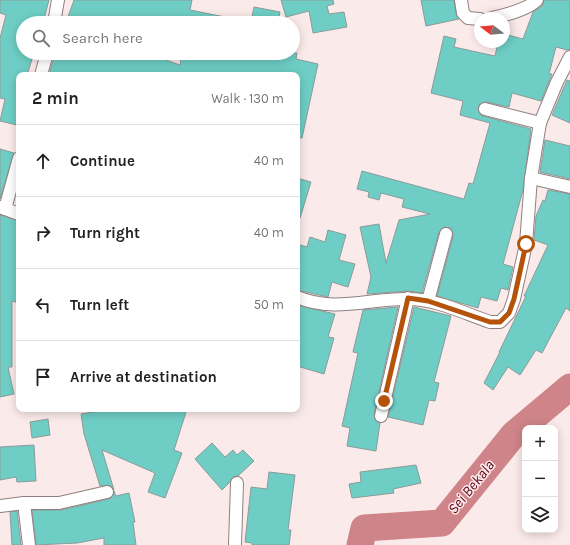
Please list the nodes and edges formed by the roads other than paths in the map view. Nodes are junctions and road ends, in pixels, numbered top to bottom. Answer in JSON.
{"nodes":[{"id":1,"x":58,"y":0,"type":"edge"},
{"id":2,"x":461,"y":0,"type":"edge"},
{"id":3,"x":537,"y":0,"type":"edge"},
{"id":4,"x":510,"y":12,"type":"edge"},
{"id":5,"x":55,"y":16,"type":"edge"},
{"id":6,"x":474,"y":18,"type":"edge"},
{"id":7,"x":570,"y":57,"type":"edge"},
{"id":8,"x":45,"y":60,"type":"edge"},
{"id":9,"x":42,"y":72,"type":"edge"},
{"id":10,"x":485,"y":109,"type":"dead end"},
{"id":11,"x":540,"y":123,"type":"junction"},
{"id":12,"x":16,"y":167,"type":"edge"},
{"id":13,"x":531,"y":178,"type":"junction"},
{"id":14,"x":570,"y":187,"type":"edge"},
{"id":15,"x":2,"y":208,"type":"edge"},
{"id":16,"x":16,"y":213,"type":"edge"},
{"id":17,"x":446,"y":234,"type":"dead end"},
{"id":18,"x":300,"y":297,"type":"edge"},
{"id":19,"x":408,"y":298,"type":"junction"},
{"id":20,"x":428,"y":301,"type":"junction"},
{"id":21,"x":381,"y":416,"type":"dead end"},
{"id":22,"x":237,"y":483,"type":"dead end"},
{"id":23,"x":107,"y":492,"type":"dead end"},
{"id":24,"x":24,"y":503,"type":"junction"},
{"id":25,"x":0,"y":506,"type":"edge"},
{"id":26,"x":29,"y":545,"type":"edge"},
{"id":27,"x":234,"y":545,"type":"edge"}],
"edges":[{"from":1,"to":5,"type":"street"},
{"from":2,"to":6,"type":"street"},
{"from":3,"to":4,"type":"street"},
{"from":7,"to":11,"type":"street"},
{"from":8,"to":9,"type":"street"},
{"from":10,"to":11,"type":"street"},
{"from":11,"to":13,"type":"street"},
{"from":12,"to":15,"type":"street"},
{"from":13,"to":14,"type":"street"},
{"from":13,"to":20,"type":"street"},
{"from":15,"to":16,"type":"street"},
{"from":17,"to":20,"type":"street"},
{"from":18,"to":19,"type":"street"},
{"from":19,"to":20,"type":"street"},
{"from":19,"to":21,"type":"street"},
{"from":22,"to":27,"type":"street"},
{"from":23,"to":24,"type":"street"},
{"from":24,"to":25,"type":"street"},
{"from":24,"to":26,"type":"street"}]}
